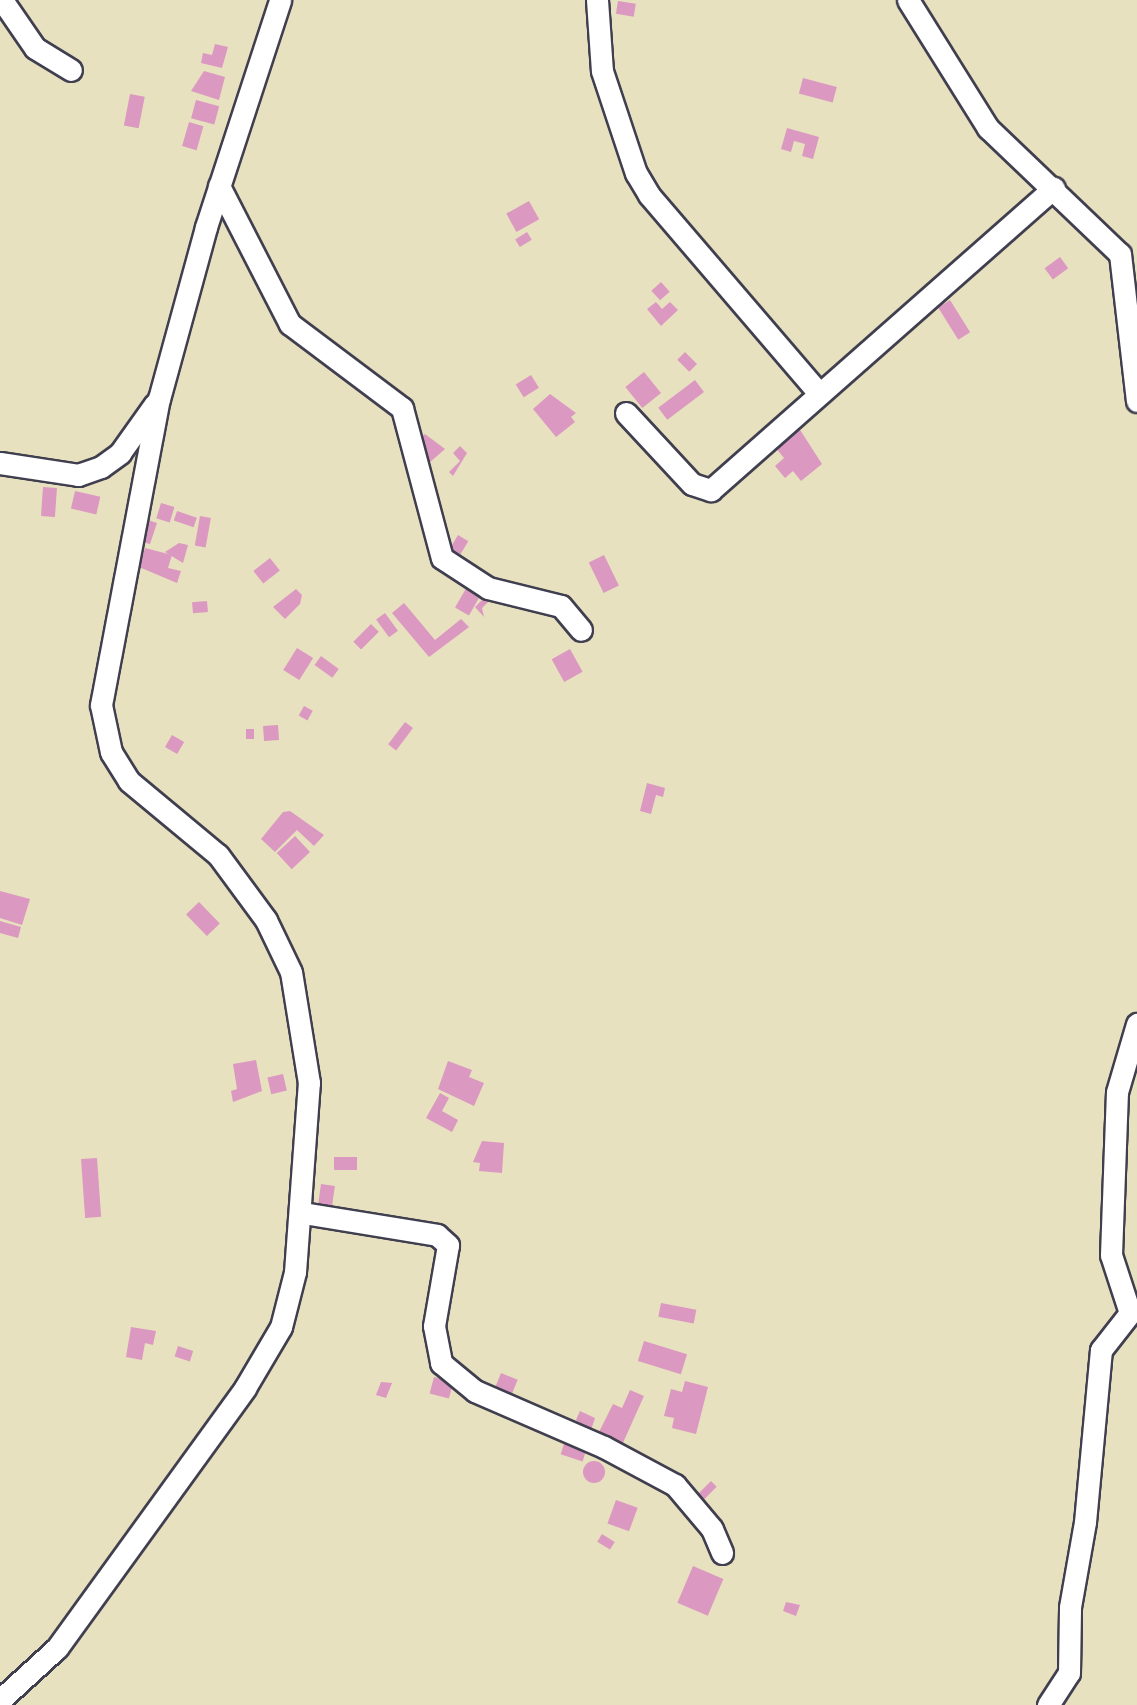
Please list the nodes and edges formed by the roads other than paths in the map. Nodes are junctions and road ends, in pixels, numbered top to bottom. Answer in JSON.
{"nodes":[{"id":1,"x":2,"y":0,"type":"edge"},
{"id":2,"x":280,"y":0,"type":"edge"},
{"id":3,"x":597,"y":0,"type":"edge"},
{"id":4,"x":908,"y":0,"type":"edge"},
{"id":5,"x":71,"y":70,"type":"dead end"},
{"id":6,"x":219,"y":186,"type":"junction"},
{"id":7,"x":1053,"y":188,"type":"junction"},
{"id":8,"x":819,"y":393,"type":"junction"},
{"id":9,"x":159,"y":399,"type":"junction"},
{"id":10,"x":1137,"y":401,"type":"edge"},
{"id":11,"x":626,"y":413,"type":"dead end"},
{"id":12,"x":0,"y":463,"type":"edge"},
{"id":13,"x":581,"y":630,"type":"dead end"},
{"id":14,"x":1137,"y":1024,"type":"edge"},
{"id":15,"x":303,"y":1213,"type":"junction"},
{"id":16,"x":722,"y":1553,"type":"dead end"},
{"id":17,"x":0,"y":1700,"type":"edge"},
{"id":18,"x":1048,"y":1705,"type":"edge"}],
"edges":[{"from":1,"to":5,"type":"street"},
{"from":2,"to":6,"type":"street"},
{"from":3,"to":8,"type":"street"},
{"from":4,"to":7,"type":"street"},
{"from":6,"to":9,"type":"street"},
{"from":6,"to":13,"type":"street"},
{"from":7,"to":8,"type":"street"},
{"from":7,"to":10,"type":"street"},
{"from":8,"to":11,"type":"street"},
{"from":9,"to":12,"type":"street"},
{"from":9,"to":15,"type":"street"},
{"from":14,"to":18,"type":"street"},
{"from":15,"to":16,"type":"street"},
{"from":15,"to":17,"type":"street"}]}
